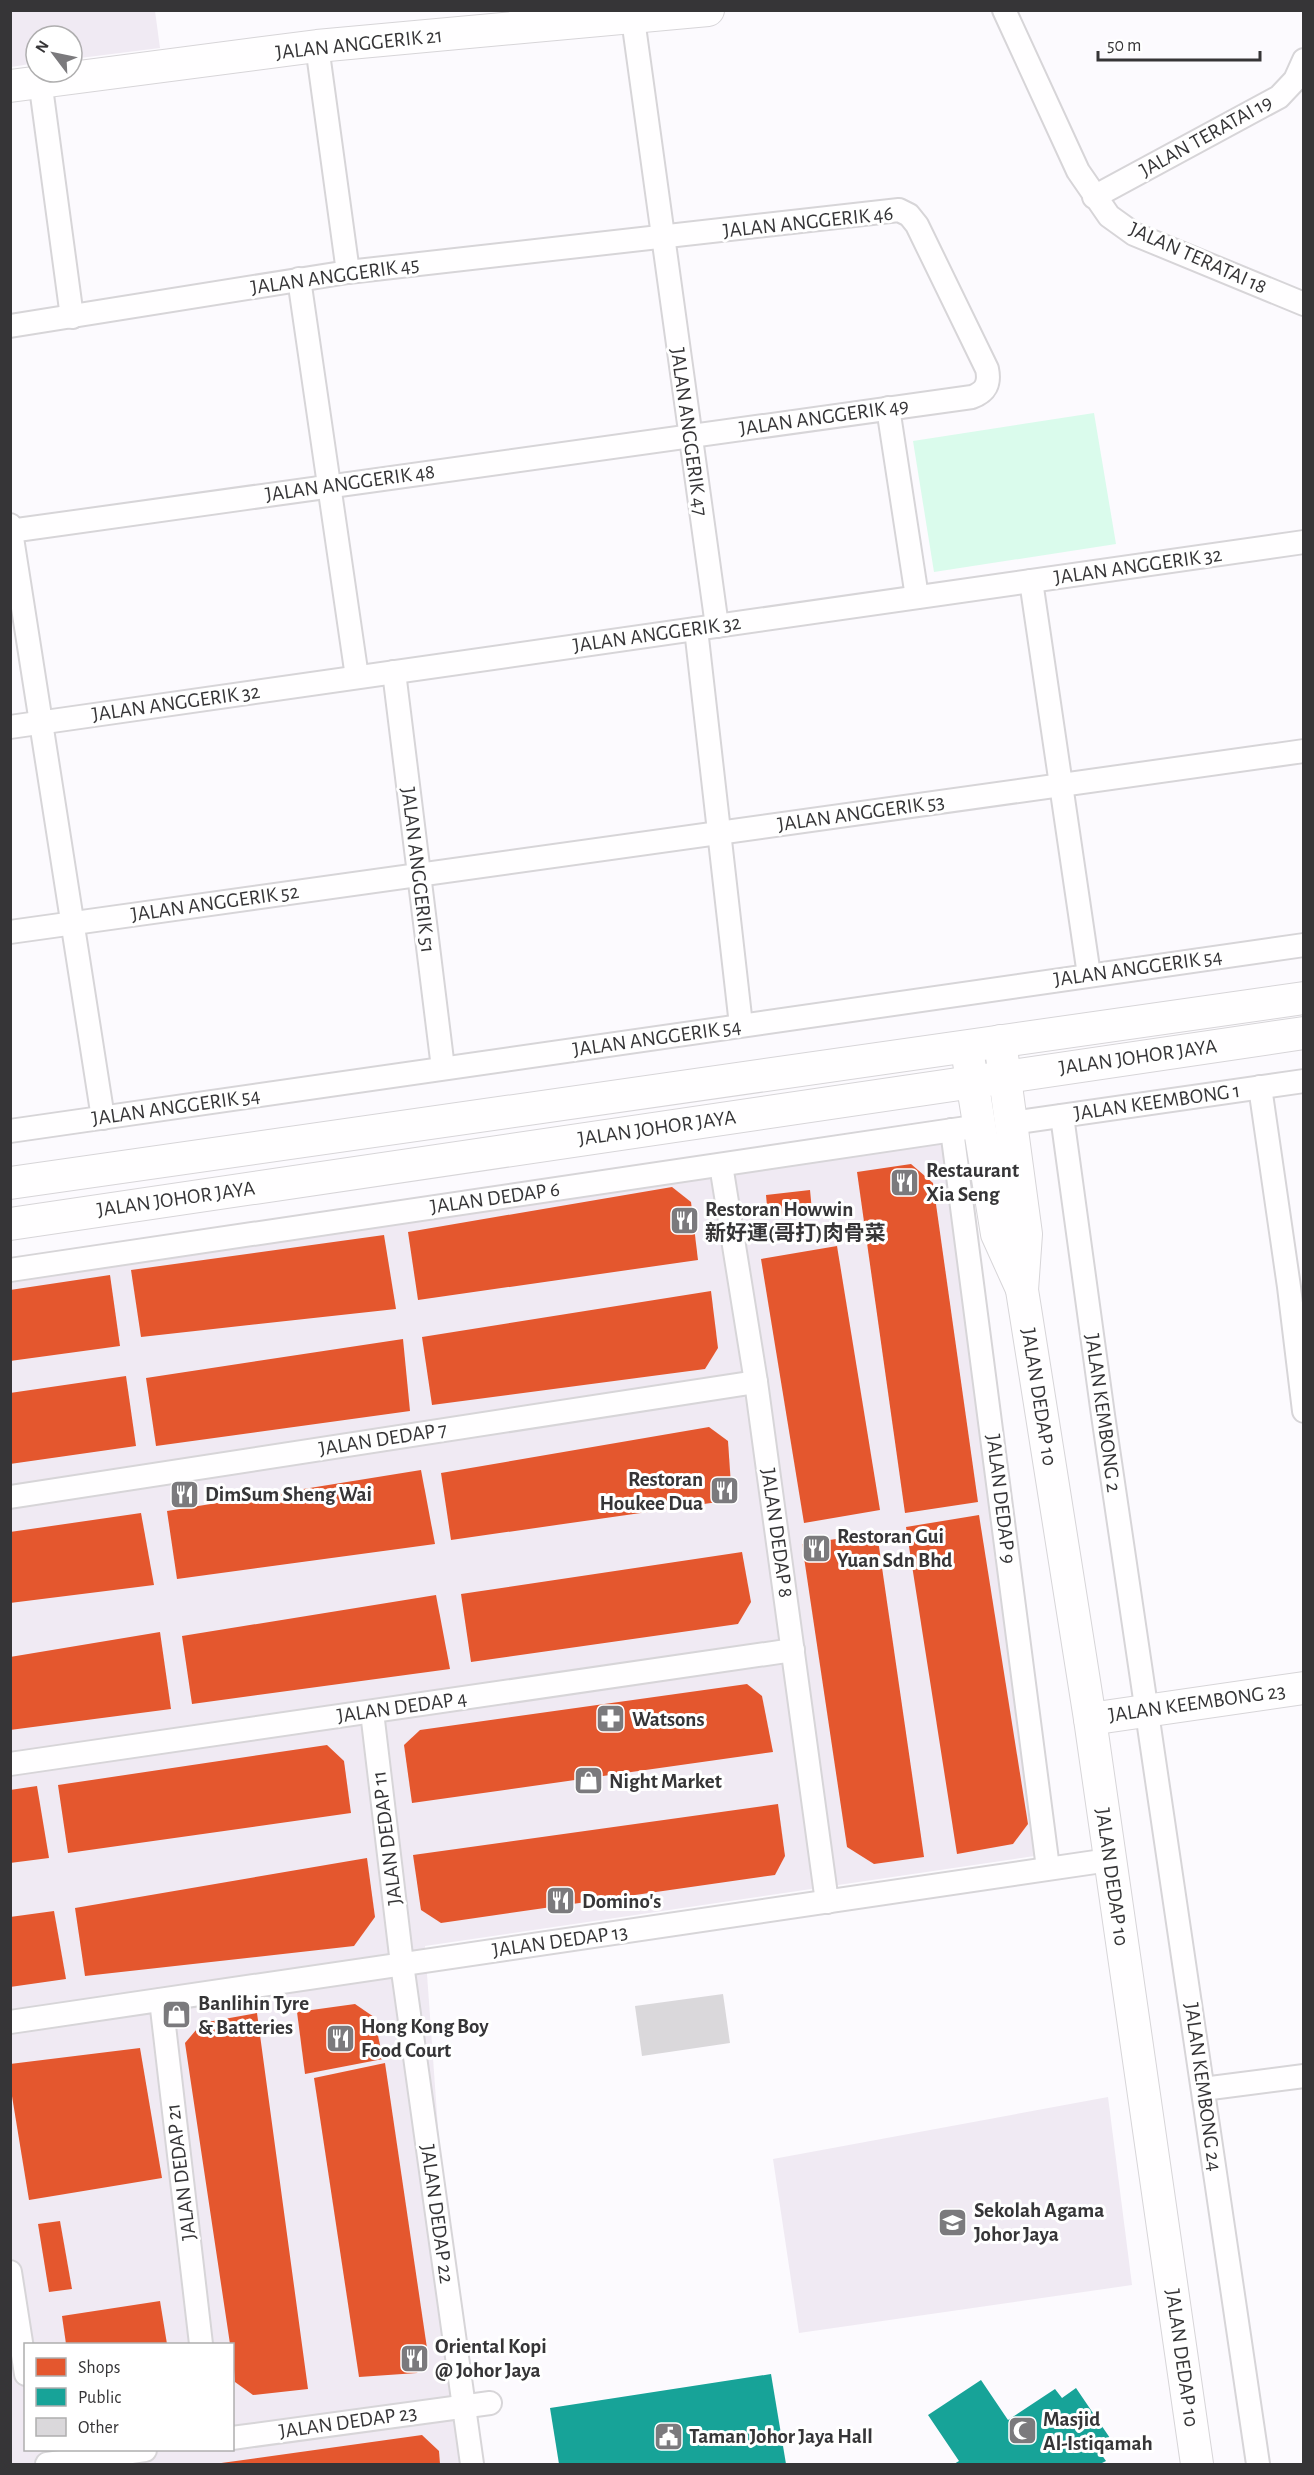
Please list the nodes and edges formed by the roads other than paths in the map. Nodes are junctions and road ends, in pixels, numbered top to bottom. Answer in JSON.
{"nodes":[{"id":1,"x":708,"y":10,"type":"edge"},
{"id":2,"x":1004,"y":10,"type":"edge"},
{"id":3,"x":633,"y":19,"type":"junction"},
{"id":4,"x":317,"y":46,"type":"junction"},
{"id":5,"x":1301,"y":75,"type":"edge"},
{"id":6,"x":84,"y":76,"type":"edge"},
{"id":7,"x":25,"y":84,"type":"edge"},
{"id":8,"x":1094,"y":196,"type":"junction"},
{"id":9,"x":662,"y":238,"type":"junction"},
{"id":10,"x":348,"y":272,"type":"junction"},
{"id":11,"x":300,"y":279,"type":"junction"},
{"id":12,"x":1304,"y":304,"type":"edge"},
{"id":13,"x":72,"y":317,"type":"junction"},
{"id":14,"x":10,"y":326,"type":"edge"},
{"id":15,"x":958,"y":398,"type":"joint"},
{"id":16,"x":888,"y":408,"type":"junction"},
{"id":17,"x":690,"y":435,"type":"junction"},
{"id":18,"x":329,"y":486,"type":"junction"},
{"id":19,"x":11,"y":529,"type":"edge"},
{"id":20,"x":1304,"y":542,"type":"edge"},
{"id":21,"x":1030,"y":581,"type":"junction"},
{"id":22,"x":917,"y":597,"type":"junction"},
{"id":23,"x":706,"y":627,"type":"junction"},
{"id":24,"x":394,"y":672,"type":"junction"},
{"id":25,"x":357,"y":677,"type":"junction"},
{"id":26,"x":41,"y":722,"type":"junction"},
{"id":27,"x":10,"y":727,"type":"edge"},
{"id":28,"x":1304,"y":751,"type":"edge"},
{"id":29,"x":1060,"y":785,"type":"junction"},
{"id":30,"x":719,"y":833,"type":"junction"},
{"id":31,"x":419,"y":875,"type":"junction"},
{"id":32,"x":72,"y":923,"type":"junction"},
{"id":33,"x":10,"y":932,"type":"edge"},
{"id":34,"x":1304,"y":945,"type":"edge"},
{"id":35,"x":1089,"y":975,"type":"junction"},
{"id":36,"x":1304,"y":998,"type":"edge"},
{"id":37,"x":741,"y":1026,"type":"junction"},
{"id":38,"x":1304,"y":1033,"type":"edge"},
{"id":39,"x":1000,"y":1041,"type":"junction"},
{"id":40,"x":967,"y":1046,"type":"junction"},
{"id":41,"x":443,"y":1068,"type":"junction"},
{"id":42,"x":1005,"y":1077,"type":"junction"},
{"id":43,"x":1304,"y":1081,"type":"edge"},
{"id":44,"x":973,"y":1082,"type":"junction"},
{"id":45,"x":1260,"y":1088,"type":"junction"},
{"id":46,"x":1062,"y":1116,"type":"junction"},
{"id":47,"x":102,"y":1118,"type":"junction"},
{"id":48,"x":1011,"y":1123,"type":"junction"},
{"id":49,"x":966,"y":1128,"type":"junction"},
{"id":50,"x":10,"y":1131,"type":"edge"},
{"id":51,"x":721,"y":1165,"type":"junction"},
{"id":52,"x":10,"y":1183,"type":"edge"},
{"id":53,"x":10,"y":1224,"type":"edge"},
{"id":54,"x":10,"y":1270,"type":"edge"},
{"id":55,"x":1296,"y":1286,"type":"edge"},
{"id":56,"x":1022,"y":1290,"type":"junction"},
{"id":57,"x":756,"y":1382,"type":"junction"},
{"id":58,"x":1304,"y":1411,"type":"edge"},
{"id":59,"x":10,"y":1497,"type":"edge"},
{"id":60,"x":793,"y":1650,"type":"junction"},
{"id":61,"x":1304,"y":1688,"type":"edge"},
{"id":62,"x":1148,"y":1710,"type":"junction"},
{"id":63,"x":372,"y":1712,"type":"junction"},
{"id":64,"x":1090,"y":1719,"type":"junction"},
{"id":65,"x":10,"y":1764,"type":"edge"},
{"id":66,"x":1108,"y":1860,"type":"junction"},
{"id":67,"x":1048,"y":1868,"type":"junction"},
{"id":68,"x":827,"y":1902,"type":"junction"},
{"id":69,"x":402,"y":1964,"type":"junction"},
{"id":70,"x":161,"y":2000,"type":"junction"},
{"id":71,"x":10,"y":2022,"type":"edge"},
{"id":72,"x":1304,"y":2076,"type":"edge"},
{"id":73,"x":1203,"y":2089,"type":"junction"},
{"id":74,"x":10,"y":2272,"type":"edge"},
{"id":75,"x":201,"y":2343,"type":"edge"},
{"id":76,"x":24,"y":2361,"type":"edge"},
{"id":77,"x":490,"y":2403,"type":"dead end"},
{"id":78,"x":464,"y":2405,"type":"junction"},
{"id":79,"x":234,"y":2438,"type":"edge"},
{"id":80,"x":138,"y":2451,"type":"edge"},
{"id":81,"x":47,"y":2464,"type":"edge"},
{"id":82,"x":472,"y":2464,"type":"edge"},
{"id":83,"x":1197,"y":2464,"type":"edge"},
{"id":84,"x":1258,"y":2464,"type":"edge"}],
"edges":[{"from":1,"to":3,"type":"main road","name":"JALAN ANGGERIK 21"},
{"from":2,"to":8,"type":"street","name":"JALAN TERATAI 18"},
{"from":3,"to":4,"type":"main road","name":"JALAN ANGGERIK 21"},
{"from":3,"to":9,"type":"street","name":"JALAN ANGGERIK 47"},
{"from":4,"to":6,"type":"main road","name":"JALAN ANGGERIK 21"},
{"from":4,"to":10,"type":"street"},
{"from":5,"to":8,"type":"street","name":"JALAN TERATAI 19"},
{"from":7,"to":13,"type":"street"},
{"from":8,"to":12,"type":"street","name":"JALAN TERATAI 18"},
{"from":9,"to":10,"type":"street","name":"JALAN ANGGERIK 45"},
{"from":9,"to":15,"type":"street","name":"JALAN ANGGERIK 46"},
{"from":9,"to":17,"type":"street","name":"JALAN ANGGERIK 47"},
{"from":10,"to":11,"type":"street","name":"JALAN ANGGERIK 45"},
{"from":11,"to":13,"type":"street","name":"JALAN ANGGERIK 45"},
{"from":11,"to":18,"type":"street"},
{"from":13,"to":14,"type":"street","name":"JALAN ANGGERIK 45"},
{"from":15,"to":16,"type":"street","name":"JALAN ANGGERIK 49"},
{"from":16,"to":17,"type":"street","name":"JALAN ANGGERIK 49"},
{"from":16,"to":22,"type":"street"},
{"from":17,"to":18,"type":"street","name":"JALAN ANGGERIK 48"},
{"from":17,"to":23,"type":"street","name":"JALAN ANGGERIK 47"},
{"from":18,"to":19,"type":"street","name":"JALAN ANGGERIK 48"},
{"from":18,"to":25,"type":"street"},
{"from":19,"to":26,"type":"street"},
{"from":20,"to":21,"type":"street","name":"JALAN ANGGERIK 32"},
{"from":21,"to":22,"type":"street","name":"JALAN ANGGERIK 32"},
{"from":21,"to":29,"type":"street"},
{"from":22,"to":23,"type":"street","name":"JALAN ANGGERIK 32"},
{"from":23,"to":24,"type":"street","name":"JALAN ANGGERIK 32"},
{"from":23,"to":30,"type":"street","name":"JALAN ANGGERIK 47"},
{"from":24,"to":25,"type":"street","name":"JALAN ANGGERIK 32"},
{"from":24,"to":31,"type":"street","name":"JALAN ANGGERIK 51"},
{"from":25,"to":26,"type":"street","name":"JALAN ANGGERIK 32"},
{"from":26,"to":27,"type":"street","name":"JALAN ANGGERIK 32"},
{"from":26,"to":32,"type":"street"},
{"from":28,"to":29,"type":"street","name":"JALAN ANGGERIK 53"},
{"from":29,"to":30,"type":"street","name":"JALAN ANGGERIK 53"},
{"from":29,"to":35,"type":"street"},
{"from":30,"to":31,"type":"street","name":"JALAN ANGGERIK 53"},
{"from":30,"to":37,"type":"street","name":"JALAN ANGGERIK 47"},
{"from":31,"to":32,"type":"street","name":"JALAN ANGGERIK 52"},
{"from":31,"to":41,"type":"street","name":"JALAN ANGGERIK 51"},
{"from":32,"to":33,"type":"street","name":"JALAN ANGGERIK 52"},
{"from":32,"to":47,"type":"street"},
{"from":34,"to":35,"type":"street","name":"JALAN ANGGERIK 54"},
{"from":35,"to":37,"type":"street","name":"JALAN ANGGERIK 54"},
{"from":36,"to":39,"type":"main road","name":"JALAN JOHOR JAYA"},
{"from":37,"to":41,"type":"street","name":"JALAN ANGGERIK 54"},
{"from":38,"to":42,"type":"main road","name":"JALAN JOHOR JAYA"},
{"from":39,"to":40,"type":"main road","name":"JALAN JOHOR JAYA"},
{"from":39,"to":42,"type":"main road","name":"JALAN DEDAP 10"},
{"from":40,"to":44,"type":"main road","name":"JALAN DEDAP 10"},
{"from":40,"to":52,"type":"main road","name":"JALAN JOHOR JAYA"},
{"from":41,"to":47,"type":"street","name":"JALAN ANGGERIK 54"},
{"from":42,"to":44,"type":"main road","name":"JALAN JOHOR JAYA"},
{"from":42,"to":48,"type":"main road","name":"JALAN DEDAP 10"},
{"from":43,"to":45,"type":"street","name":"JALAN KEEMBONG 1"},
{"from":44,"to":49,"type":"main road","name":"JALAN DEDAP 10"},
{"from":44,"to":53,"type":"main road","name":"JALAN JOHOR JAYA"},
{"from":45,"to":46,"type":"street","name":"JALAN KEEMBONG 1"},
{"from":45,"to":55,"type":"street"},
{"from":46,"to":48,"type":"street","name":"JALAN KEEMBONG 1"},
{"from":46,"to":62,"type":"street","name":"JALAN KEMBONG 2"},
{"from":47,"to":50,"type":"street","name":"JALAN ANGGERIK 54"},
{"from":48,"to":56,"type":"main road","name":"JALAN DEDAP 10"},
{"from":49,"to":51,"type":"street","name":"JALAN DEDAP 6"},
{"from":49,"to":56,"type":"main road","name":"JALAN DEDAP 10"},
{"from":49,"to":67,"type":"street","name":"JALAN DEDAP 9"},
{"from":51,"to":54,"type":"street","name":"JALAN DEDAP 6"},
{"from":51,"to":57,"type":"street","name":"JALAN DEDAP 8"},
{"from":55,"to":58,"type":"street"},
{"from":56,"to":64,"type":"main road","name":"JALAN DEDAP 10"},
{"from":57,"to":59,"type":"street","name":"JALAN DEDAP 7"},
{"from":57,"to":60,"type":"street","name":"JALAN DEDAP 8"},
{"from":60,"to":63,"type":"street","name":"JALAN DEDAP 4"},
{"from":60,"to":68,"type":"street","name":"JALAN DEDAP 8"},
{"from":61,"to":62,"type":"main road","name":"JALAN KEEMBONG 23"},
{"from":62,"to":64,"type":"main road","name":"JALAN KEEMBONG 23"},
{"from":62,"to":73,"type":"street","name":"JALAN KEMBONG 24"},
{"from":63,"to":65,"type":"street","name":"JALAN DEDAP 4"},
{"from":63,"to":69,"type":"street","name":"JALAN DEDAP 11"},
{"from":64,"to":66,"type":"main road","name":"JALAN DEDAP 10"},
{"from":66,"to":67,"type":"street","name":"JALAN DEDAP 13"},
{"from":66,"to":83,"type":"main road","name":"JALAN DEDAP 10"},
{"from":67,"to":68,"type":"street","name":"JALAN DEDAP 13"},
{"from":68,"to":69,"type":"street","name":"JALAN DEDAP 13"},
{"from":69,"to":70,"type":"street","name":"JALAN DEDAP 13"},
{"from":69,"to":78,"type":"street","name":"JALAN DEDAP 22"},
{"from":70,"to":71,"type":"street","name":"JALAN DEDAP 13"},
{"from":70,"to":75,"type":"street","name":"JALAN DEDAP 21"},
{"from":72,"to":73,"type":"street"},
{"from":73,"to":84,"type":"street","name":"JALAN KEMBONG 24"},
{"from":74,"to":76,"type":"street"},
{"from":77,"to":78,"type":"street","name":"JALAN DEDAP 23"},
{"from":78,"to":79,"type":"street","name":"JALAN DEDAP 23"},
{"from":78,"to":82,"type":"street","name":"JALAN DEDAP 22"},
{"from":80,"to":81,"type":"street"}]}
